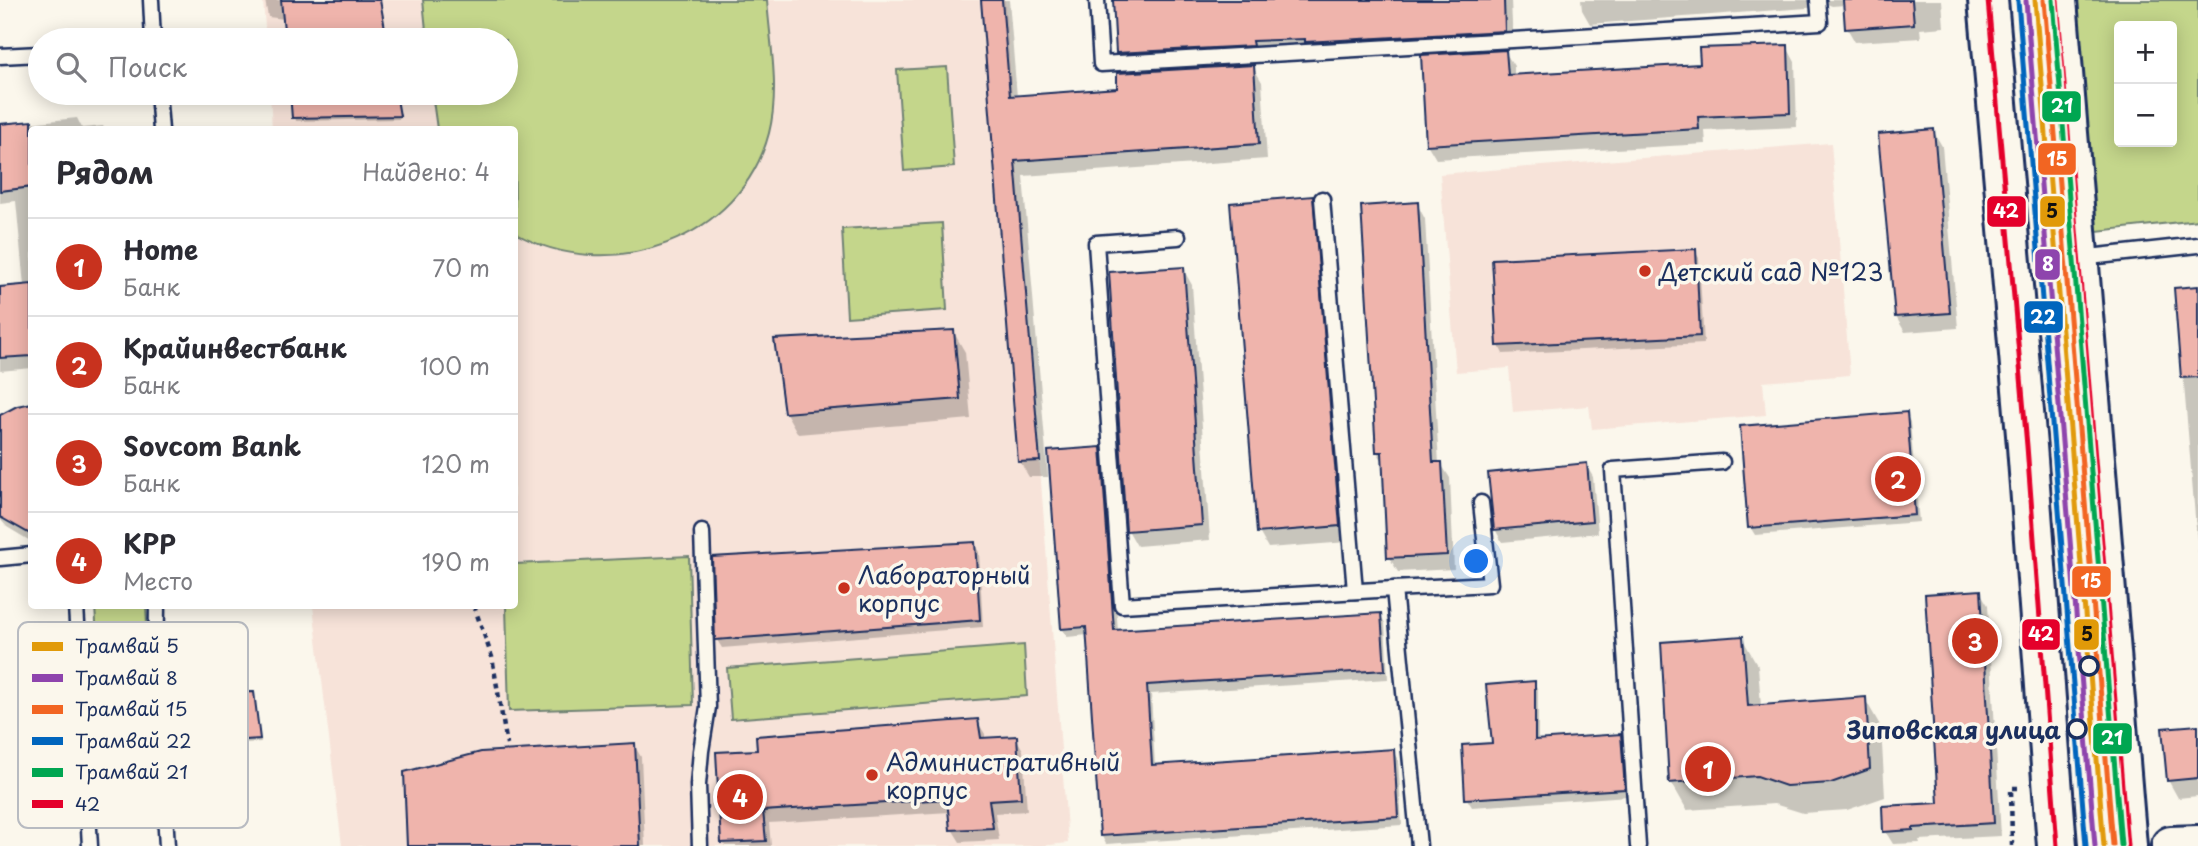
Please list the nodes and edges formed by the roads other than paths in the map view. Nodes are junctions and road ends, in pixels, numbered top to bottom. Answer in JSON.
{"nodes":[{"id":1,"x":151,"y":0,"type":"edge"},
{"id":2,"x":1097,"y":0,"type":"edge"},
{"id":3,"x":1818,"y":0,"type":"edge"},
{"id":4,"x":1988,"y":0,"type":"edge"},
{"id":5,"x":2057,"y":0,"type":"edge"},
{"id":6,"x":152,"y":28,"type":"edge"},
{"id":7,"x":28,"y":55,"type":"edge"},
{"id":8,"x":0,"y":56,"type":"edge"},
{"id":9,"x":159,"y":105,"type":"edge"},
{"id":10,"x":161,"y":126,"type":"edge"},
{"id":11,"x":1322,"y":199,"type":"dead end"},
{"id":12,"x":1178,"y":237,"type":"dead end"},
{"id":13,"x":2198,"y":245,"type":"edge"},
{"id":14,"x":2079,"y":258,"type":"junction"},
{"id":15,"x":1722,"y":462,"type":"dead end"},
{"id":16,"x":1481,"y":503,"type":"dead end"},
{"id":17,"x":702,"y":532,"type":"dead end"},
{"id":18,"x":28,"y":555,"type":"edge"},
{"id":19,"x":0,"y":558,"type":"edge"},
{"id":20,"x":1394,"y":589,"type":"junction"},
{"id":21,"x":1354,"y":591,"type":"junction"},
{"id":22,"x":89,"y":828,"type":"edge"},
{"id":23,"x":166,"y":828,"type":"edge"},
{"id":24,"x":2198,"y":845,"type":"edge"},
{"id":25,"x":90,"y":846,"type":"edge"},
{"id":26,"x":167,"y":846,"type":"edge"},
{"id":27,"x":700,"y":846,"type":"edge"},
{"id":28,"x":1419,"y":846,"type":"edge"},
{"id":29,"x":1638,"y":846,"type":"edge"},
{"id":30,"x":2057,"y":846,"type":"edge"},
{"id":31,"x":2127,"y":846,"type":"edge"},
{"id":32,"x":2171,"y":846,"type":"edge"}],
"edges":[{"from":1,"to":6,"type":"lane"},
{"from":2,"to":3,"type":"lane"},
{"from":4,"to":30,"type":"street"},
{"from":5,"to":14,"type":"street"},
{"from":7,"to":8,"type":"lane"},
{"from":9,"to":10,"type":"lane"},
{"from":11,"to":21,"type":"lane"},
{"from":12,"to":21,"type":"lane"},
{"from":13,"to":14,"type":"lane"},
{"from":14,"to":31,"type":"street"},
{"from":15,"to":29,"type":"lane"},
{"from":16,"to":20,"type":"lane"},
{"from":17,"to":27,"type":"lane"},
{"from":18,"to":19,"type":"lane"},
{"from":20,"to":21,"type":"lane"},
{"from":20,"to":28,"type":"lane"},
{"from":22,"to":25,"type":"lane"},
{"from":23,"to":26,"type":"lane"},
{"from":24,"to":32,"type":"street"}]}
